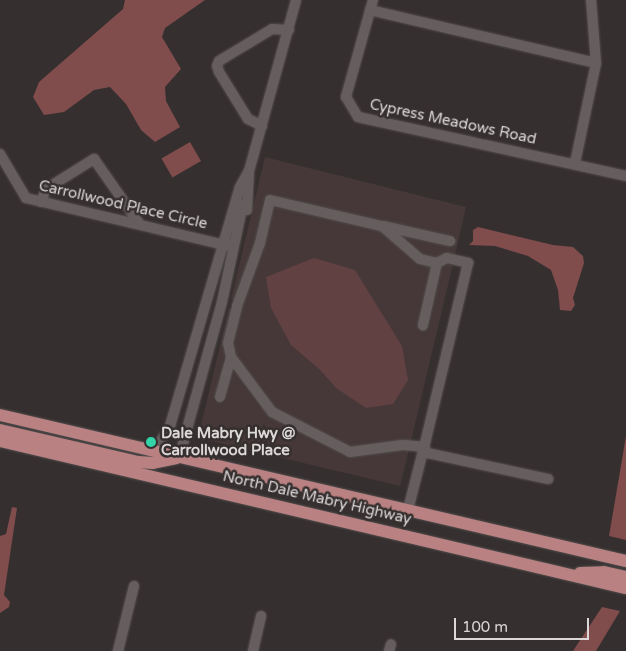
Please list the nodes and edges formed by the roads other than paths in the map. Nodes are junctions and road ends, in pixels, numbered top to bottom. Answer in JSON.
{"nodes":[{"id":1,"x":296,"y":0,"type":"edge"},
{"id":2,"x":591,"y":0,"type":"edge"},
{"id":3,"x":371,"y":5,"type":"edge"},
{"id":4,"x":289,"y":30,"type":"junction"},
{"id":5,"x":596,"y":64,"type":"junction"},
{"id":6,"x":262,"y":126,"type":"junction"},
{"id":7,"x":0,"y":154,"type":"edge"},
{"id":8,"x":574,"y":163,"type":"junction"},
{"id":9,"x":249,"y":170,"type":"junction"},
{"id":10,"x":626,"y":176,"type":"edge"},
{"id":11,"x":41,"y":202,"type":"junction"},
{"id":12,"x":139,"y":223,"type":"junction"},
{"id":13,"x":382,"y":226,"type":"junction"},
{"id":14,"x":450,"y":241,"type":"dead end"},
{"id":15,"x":228,"y":246,"type":"junction"},
{"id":16,"x":437,"y":263,"type":"junction"},
{"id":17,"x":208,"y":301,"type":"junction"},
{"id":18,"x":222,"y":302,"type":"junction"},
{"id":19,"x":237,"y":306,"type":"junction"},
{"id":20,"x":423,"y":325,"type":"dead end"},
{"id":21,"x":230,"y":357,"type":"junction"},
{"id":22,"x":187,"y":370,"type":"junction"},
{"id":23,"x":202,"y":374,"type":"junction"},
{"id":24,"x":220,"y":398,"type":"dead end"},
{"id":25,"x":0,"y":415,"type":"edge"},
{"id":26,"x":0,"y":430,"type":"edge"},
{"id":27,"x":0,"y":441,"type":"edge"},
{"id":28,"x":424,"y":446,"type":"junction"},
{"id":29,"x":154,"y":452,"type":"junction"},
{"id":30,"x":179,"y":458,"type":"junction"},
{"id":31,"x":548,"y":479,"type":"dead end"},
{"id":32,"x":408,"y":510,"type":"junction"},
{"id":33,"x":626,"y":561,"type":"edge"},
{"id":34,"x":566,"y":574,"type":"junction"},
{"id":35,"x":626,"y":577,"type":"edge"},
{"id":36,"x":134,"y":586,"type":"dead end"},
{"id":37,"x":626,"y":588,"type":"edge"},
{"id":38,"x":261,"y":616,"type":"dead end"},
{"id":39,"x":118,"y":651,"type":"edge"},
{"id":40,"x":253,"y":651,"type":"edge"}],
"edges":[{"from":1,"to":4,"type":"street"},
{"from":2,"to":5,"type":"street"},
{"from":3,"to":5,"type":"street"},
{"from":3,"to":8,"type":"street","name":"Cypress Meadows Road"},
{"from":4,"to":6,"type":"street"},
{"from":4,"to":6,"type":"street"},
{"from":5,"to":8,"type":"street"},
{"from":6,"to":9,"type":"street"},
{"from":7,"to":11,"type":"street","name":"Carrollwood Place Circle"},
{"from":8,"to":10,"type":"street","name":"Cypress Meadows Road"},
{"from":9,"to":15,"type":"street"},
{"from":9,"to":15,"type":"street"},
{"from":11,"to":12,"type":"street","name":"Carrollwood Place Circle"},
{"from":11,"to":12,"type":"street"},
{"from":12,"to":15,"type":"street","name":"Carrollwood Place Circle"},
{"from":13,"to":14,"type":"street"},
{"from":13,"to":16,"type":"street"},
{"from":13,"to":19,"type":"street"},
{"from":15,"to":17,"type":"street"},
{"from":15,"to":18,"type":"street"},
{"from":16,"to":20,"type":"street"},
{"from":16,"to":28,"type":"street"},
{"from":17,"to":18,"type":"street"},
{"from":17,"to":22,"type":"street"},
{"from":18,"to":19,"type":"street"},
{"from":18,"to":23,"type":"street"},
{"from":19,"to":21,"type":"street"},
{"from":21,"to":24,"type":"street"},
{"from":21,"to":28,"type":"street"},
{"from":22,"to":23,"type":"street"},
{"from":22,"to":29,"type":"street"},
{"from":23,"to":30,"type":"street"},
{"from":25,"to":29,"type":"main road","name":"North Dale Mabry Highway"},
{"from":26,"to":30,"type":"main road"},
{"from":27,"to":34,"type":"main road","name":"North Dale Mabry Highway"},
{"from":28,"to":31,"type":"street"},
{"from":28,"to":32,"type":"street"},
{"from":29,"to":30,"type":"main road","name":"North Dale Mabry Highway"},
{"from":30,"to":32,"type":"main road","name":"North Dale Mabry Highway"},
{"from":32,"to":33,"type":"main road","name":"North Dale Mabry Highway"},
{"from":34,"to":35,"type":"main road"},
{"from":34,"to":37,"type":"main road","name":"North Dale Mabry Highway"},
{"from":36,"to":39,"type":"street"},
{"from":38,"to":40,"type":"street"}]}
